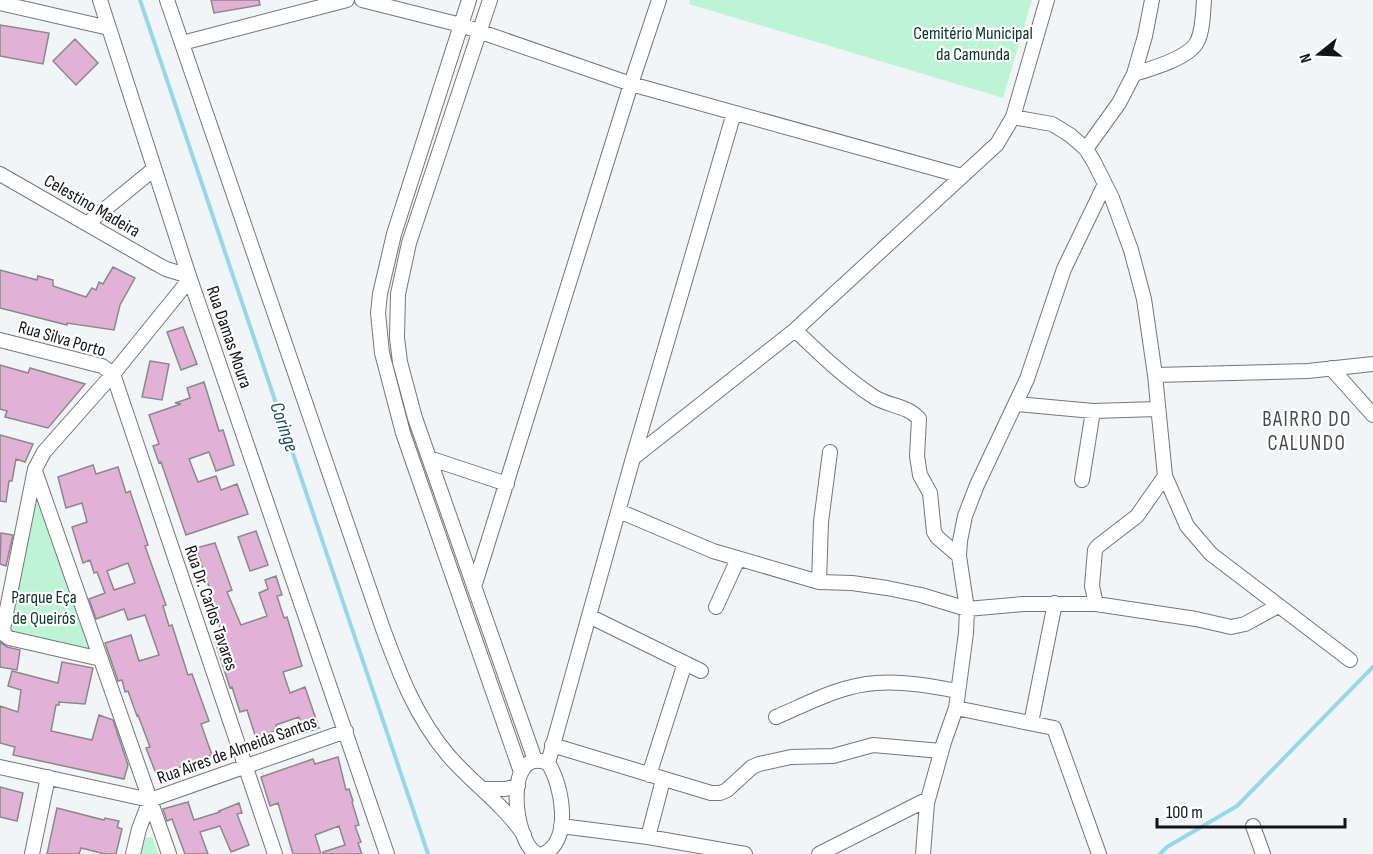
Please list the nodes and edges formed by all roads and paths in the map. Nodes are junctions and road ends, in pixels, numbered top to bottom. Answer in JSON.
{"nodes":[{"id":1,"x":100,"y":0,"type":"edge"},
{"id":2,"x":167,"y":0,"type":"edge"},
{"id":3,"x":347,"y":0,"type":"edge"},
{"id":4,"x":362,"y":0,"type":"edge"},
{"id":5,"x":469,"y":0,"type":"edge"},
{"id":6,"x":490,"y":0,"type":"edge"},
{"id":7,"x":659,"y":0,"type":"edge"},
{"id":8,"x":1047,"y":0,"type":"edge"},
{"id":9,"x":1152,"y":0,"type":"edge"},
{"id":10,"x":1204,"y":0,"type":"edge"},
{"id":11,"x":0,"y":3,"type":"edge"},
{"id":12,"x":305,"y":5,"type":"edge"},
{"id":13,"x":461,"y":25,"type":"junction"},
{"id":14,"x":109,"y":28,"type":"junction"},
{"id":15,"x":480,"y":31,"type":"junction"},
{"id":16,"x":182,"y":43,"type":"junction"},
{"id":17,"x":1134,"y":74,"type":"junction"},
{"id":18,"x":631,"y":84,"type":"junction"},
{"id":19,"x":734,"y":113,"type":"junction"},
{"id":20,"x":1013,"y":117,"type":"junction"},
{"id":21,"x":1086,"y":149,"type":"junction"},
{"id":22,"x":153,"y":169,"type":"junction"},
{"id":23,"x":0,"y":174,"type":"edge"},
{"id":24,"x":962,"y":176,"type":"junction"},
{"id":25,"x":1105,"y":184,"type":"junction"},
{"id":26,"x":88,"y":223,"type":"junction"},
{"id":27,"x":190,"y":277,"type":"junction"},
{"id":28,"x":795,"y":330,"type":"junction"},
{"id":29,"x":0,"y":340,"type":"edge"},
{"id":30,"x":1373,"y":364,"type":"edge"},
{"id":31,"x":1332,"y":368,"type":"junction"},
{"id":32,"x":113,"y":374,"type":"junction"},
{"id":33,"x":1155,"y":375,"type":"junction"},
{"id":34,"x":1017,"y":404,"type":"junction"},
{"id":35,"x":1157,"y":409,"type":"junction"},
{"id":36,"x":1093,"y":411,"type":"junction"},
{"id":37,"x":1373,"y":415,"type":"edge"},
{"id":38,"x":830,"y":452,"type":"dead end"},
{"id":39,"x":429,"y":458,"type":"junction"},
{"id":40,"x":633,"y":458,"type":"junction"},
{"id":41,"x":35,"y":469,"type":"junction"},
{"id":42,"x":1165,"y":476,"type":"junction"},
{"id":43,"x":1082,"y":480,"type":"dead end"},
{"id":44,"x":507,"y":484,"type":"junction"},
{"id":45,"x":619,"y":511,"type":"junction"},
{"id":46,"x":959,"y":556,"type":"junction"},
{"id":47,"x":738,"y":559,"type":"junction"},
{"id":48,"x":819,"y":582,"type":"junction"},
{"id":49,"x":475,"y":587,"type":"junction"},
{"id":50,"x":1055,"y":603,"type":"junction"},
{"id":51,"x":1096,"y":603,"type":"junction"},
{"id":52,"x":463,"y":604,"type":"junction"},
{"id":53,"x":1278,"y":606,"type":"junction"},
{"id":54,"x":716,"y":607,"type":"dead end"},
{"id":55,"x":967,"y":609,"type":"junction"},
{"id":56,"x":589,"y":616,"type":"junction"},
{"id":57,"x":100,"y":659,"type":"junction"},
{"id":58,"x":1350,"y":660,"type":"dead end"},
{"id":59,"x":685,"y":663,"type":"junction"},
{"id":60,"x":701,"y":671,"type":"dead end"},
{"id":61,"x":958,"y":691,"type":"junction"},
{"id":62,"x":956,"y":708,"type":"junction"},
{"id":63,"x":776,"y":717,"type":"dead end"},
{"id":64,"x":1032,"y":723,"type":"junction"},
{"id":65,"x":346,"y":731,"type":"junction"},
{"id":66,"x":552,"y":745,"type":"junction"},
{"id":67,"x":941,"y":751,"type":"junction"},
{"id":68,"x":542,"y":761,"type":"junction"},
{"id":69,"x":245,"y":765,"type":"junction"},
{"id":70,"x":0,"y":767,"type":"edge"},
{"id":71,"x":48,"y":777,"type":"junction"},
{"id":72,"x":656,"y":778,"type":"junction"},
{"id":73,"x":519,"y":779,"type":"junction"},
{"id":74,"x":482,"y":789,"type":"junction"},
{"id":75,"x":928,"y":799,"type":"junction"},
{"id":76,"x":150,"y":800,"type":"junction"},
{"id":77,"x":1252,"y":826,"type":"dead end"},
{"id":78,"x":560,"y":831,"type":"junction"},
{"id":79,"x":648,"y":837,"type":"junction"},
{"id":80,"x":536,"y":850,"type":"edge"},
{"id":81,"x":32,"y":854,"type":"edge"},
{"id":82,"x":133,"y":854,"type":"edge"},
{"id":83,"x":169,"y":854,"type":"edge"},
{"id":84,"x":275,"y":854,"type":"edge"},
{"id":85,"x":387,"y":854,"type":"edge"},
{"id":86,"x":565,"y":854,"type":"edge"},
{"id":87,"x":745,"y":854,"type":"edge"},
{"id":88,"x":819,"y":854,"type":"edge"},
{"id":89,"x":922,"y":854,"type":"edge"},
{"id":90,"x":1099,"y":854,"type":"edge"},
{"id":91,"x":1263,"y":854,"type":"edge"}],
"edges":[{"from":1,"to":14,"type":"street","name":"Rua Damas Moura"},
{"from":2,"to":16,"type":"street"},
{"from":3,"to":12,"type":"street"},
{"from":4,"to":13,"type":"street"},
{"from":5,"to":13,"type":"street"},
{"from":6,"to":15,"type":"street"},
{"from":7,"to":18,"type":"street"},
{"from":8,"to":20,"type":"street"},
{"from":9,"to":17,"type":"street"},
{"from":10,"to":17,"type":"street"},
{"from":11,"to":14,"type":"street"},
{"from":12,"to":16,"type":"street"},
{"from":13,"to":15,"type":"street"},
{"from":13,"to":52,"type":"street"},
{"from":14,"to":22,"type":"street","name":"Rua Damas Moura"},
{"from":15,"to":18,"type":"street"},
{"from":15,"to":39,"type":"street"},
{"from":16,"to":74,"type":"street"},
{"from":17,"to":21,"type":"street"},
{"from":18,"to":19,"type":"street"},
{"from":18,"to":44,"type":"street"},
{"from":19,"to":24,"type":"street"},
{"from":19,"to":40,"type":"street"},
{"from":20,"to":21,"type":"street"},
{"from":20,"to":24,"type":"street"},
{"from":21,"to":25,"type":"street"},
{"from":22,"to":26,"type":"street"},
{"from":22,"to":27,"type":"street","name":"Rua Damas Moura"},
{"from":23,"to":26,"type":"street","name":"Celestino Madeira"},
{"from":24,"to":28,"type":"street"},
{"from":25,"to":33,"type":"street"},
{"from":25,"to":34,"type":"street"},
{"from":26,"to":27,"type":"street","name":"Celestino Madeira"},
{"from":27,"to":32,"type":"street"},
{"from":27,"to":65,"type":"street","name":"Rua Damas Moura"},
{"from":28,"to":40,"type":"street"},
{"from":28,"to":46,"type":"street"},
{"from":29,"to":32,"type":"street","name":"Rua Silva Porto"},
{"from":30,"to":31,"type":"street"},
{"from":31,"to":33,"type":"street"},
{"from":31,"to":37,"type":"street"},
{"from":32,"to":41,"type":"street"},
{"from":32,"to":69,"type":"street","name":"Rua Dr. Carlos Tavares"},
{"from":33,"to":35,"type":"street"},
{"from":34,"to":36,"type":"street"},
{"from":34,"to":46,"type":"street"},
{"from":35,"to":36,"type":"street"},
{"from":35,"to":42,"type":"street"},
{"from":36,"to":43,"type":"street"},
{"from":38,"to":48,"type":"street"},
{"from":39,"to":44,"type":"street"},
{"from":39,"to":49,"type":"street"},
{"from":40,"to":45,"type":"street"},
{"from":41,"to":57,"type":"street"},
{"from":41,"to":57,"type":"street"},
{"from":42,"to":51,"type":"street"},
{"from":42,"to":53,"type":"street"},
{"from":44,"to":49,"type":"street"},
{"from":45,"to":47,"type":"street"},
{"from":45,"to":56,"type":"street"},
{"from":46,"to":55,"type":"street"},
{"from":47,"to":48,"type":"street"},
{"from":47,"to":54,"type":"street"},
{"from":48,"to":55,"type":"street"},
{"from":49,"to":52,"type":"street"},
{"from":49,"to":68,"type":"street"},
{"from":50,"to":51,"type":"street"},
{"from":50,"to":55,"type":"street"},
{"from":50,"to":64,"type":"street"},
{"from":51,"to":53,"type":"street"},
{"from":52,"to":73,"type":"street"},
{"from":53,"to":58,"type":"street"},
{"from":55,"to":61,"type":"street"},
{"from":56,"to":59,"type":"street"},
{"from":56,"to":66,"type":"street"},
{"from":57,"to":76,"type":"street"},
{"from":59,"to":60,"type":"street"},
{"from":59,"to":72,"type":"street"},
{"from":61,"to":62,"type":"street"},
{"from":61,"to":63,"type":"street"},
{"from":62,"to":64,"type":"street"},
{"from":62,"to":67,"type":"street"},
{"from":64,"to":90,"type":"street"},
{"from":65,"to":69,"type":"street","name":"Rua Aires de Almeida Santos"},
{"from":65,"to":85,"type":"street","name":"Rua Damas Moura"},
{"from":66,"to":68,"type":"street"},
{"from":66,"to":72,"type":"street"},
{"from":67,"to":72,"type":"street"},
{"from":67,"to":75,"type":"street"},
{"from":68,"to":73,"type":"street"},
{"from":68,"to":78,"type":"street"},
{"from":69,"to":76,"type":"street","name":"Rua Aires de Almeida Santos"},
{"from":69,"to":84,"type":"street","name":"Rua Dr. Carlos Tavares"},
{"from":70,"to":71,"type":"street","name":"Rua Aires de Almeida Santos"},
{"from":71,"to":76,"type":"street","name":"Rua Aires de Almeida Santos"},
{"from":71,"to":81,"type":"street"},
{"from":72,"to":79,"type":"street"},
{"from":73,"to":74,"type":"street"},
{"from":73,"to":80,"type":"street"},
{"from":74,"to":80,"type":"street"},
{"from":75,"to":88,"type":"street"},
{"from":75,"to":89,"type":"street"},
{"from":76,"to":82,"type":"street"},
{"from":76,"to":83,"type":"street"},
{"from":77,"to":91,"type":"street"},
{"from":78,"to":79,"type":"street"},
{"from":78,"to":80,"type":"street"},
{"from":78,"to":86,"type":"street"},
{"from":79,"to":87,"type":"street"}]}
